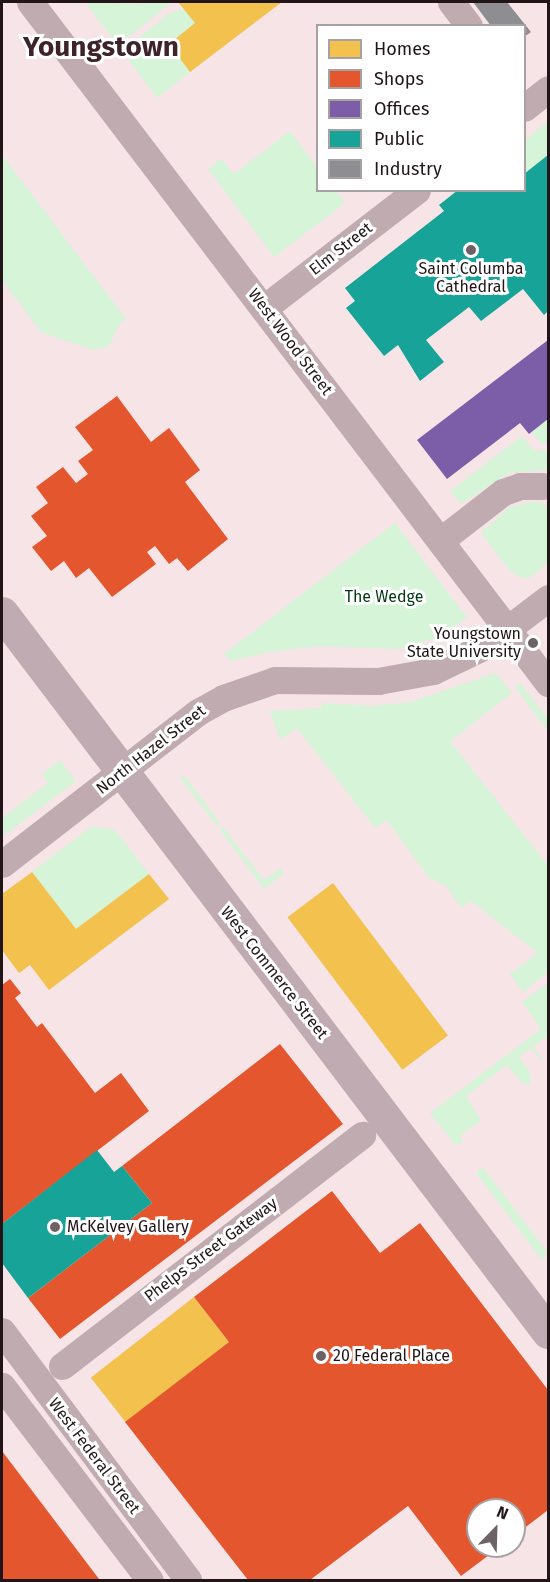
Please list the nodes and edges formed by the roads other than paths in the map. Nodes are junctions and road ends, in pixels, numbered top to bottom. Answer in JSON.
{"nodes":[{"id":1,"x":30,"y":2,"type":"edge"},
{"id":2,"x":451,"y":2,"type":"edge"},
{"id":3,"x":468,"y":24,"type":"edge"},
{"id":4,"x":414,"y":192,"type":"edge"},
{"id":5,"x":264,"y":308,"type":"junction"},
{"id":6,"x":542,"y":486,"type":"dead end"},
{"id":7,"x":441,"y":540,"type":"junction"},
{"id":8,"x":549,"y":598,"type":"edge"},
{"id":9,"x":2,"y":613,"type":"edge"},
{"id":10,"x":508,"y":629,"type":"junction"},
{"id":11,"x":549,"y":683,"type":"edge"},
{"id":12,"x":122,"y":772,"type":"junction"},
{"id":13,"x":2,"y":864,"type":"edge"},
{"id":14,"x":362,"y":1135,"type":"dead end"},
{"id":15,"x":2,"y":1331,"type":"edge"},
{"id":16,"x":549,"y":1332,"type":"edge"},
{"id":17,"x":62,"y":1366,"type":"dead end"},
{"id":18,"x":40,"y":1386,"type":"junction"},
{"id":19,"x":6,"y":1403,"type":"edge"},
{"id":20,"x":150,"y":1581,"type":"edge"},
{"id":21,"x":188,"y":1581,"type":"edge"}],
"edges":[{"from":1,"to":5,"type":"street","name":"West Wood Street"},
{"from":2,"to":3,"type":"street"},
{"from":4,"to":5,"type":"street","name":"Elm Street"},
{"from":5,"to":7,"type":"street","name":"West Wood Street"},
{"from":6,"to":7,"type":"street"},
{"from":7,"to":10,"type":"street","name":"West Wood Street"},
{"from":8,"to":10,"type":"street","name":"North Hazel Street"},
{"from":9,"to":12,"type":"main road","name":"West Commerce Street"},
{"from":10,"to":11,"type":"street","name":"West Wood Street"},
{"from":10,"to":12,"type":"street","name":"North Hazel Street"},
{"from":12,"to":13,"type":"street","name":"North Hazel Street"},
{"from":12,"to":16,"type":"main road","name":"West Commerce Street"},
{"from":14,"to":17,"type":"street","name":"Phelps Street Gateway"},
{"from":15,"to":18,"type":"street","name":"West Federal Street"},
{"from":18,"to":19,"type":"street"},
{"from":18,"to":21,"type":"street","name":"West Federal Street"},
{"from":19,"to":20,"type":"street","name":"West Federal Street"}]}
